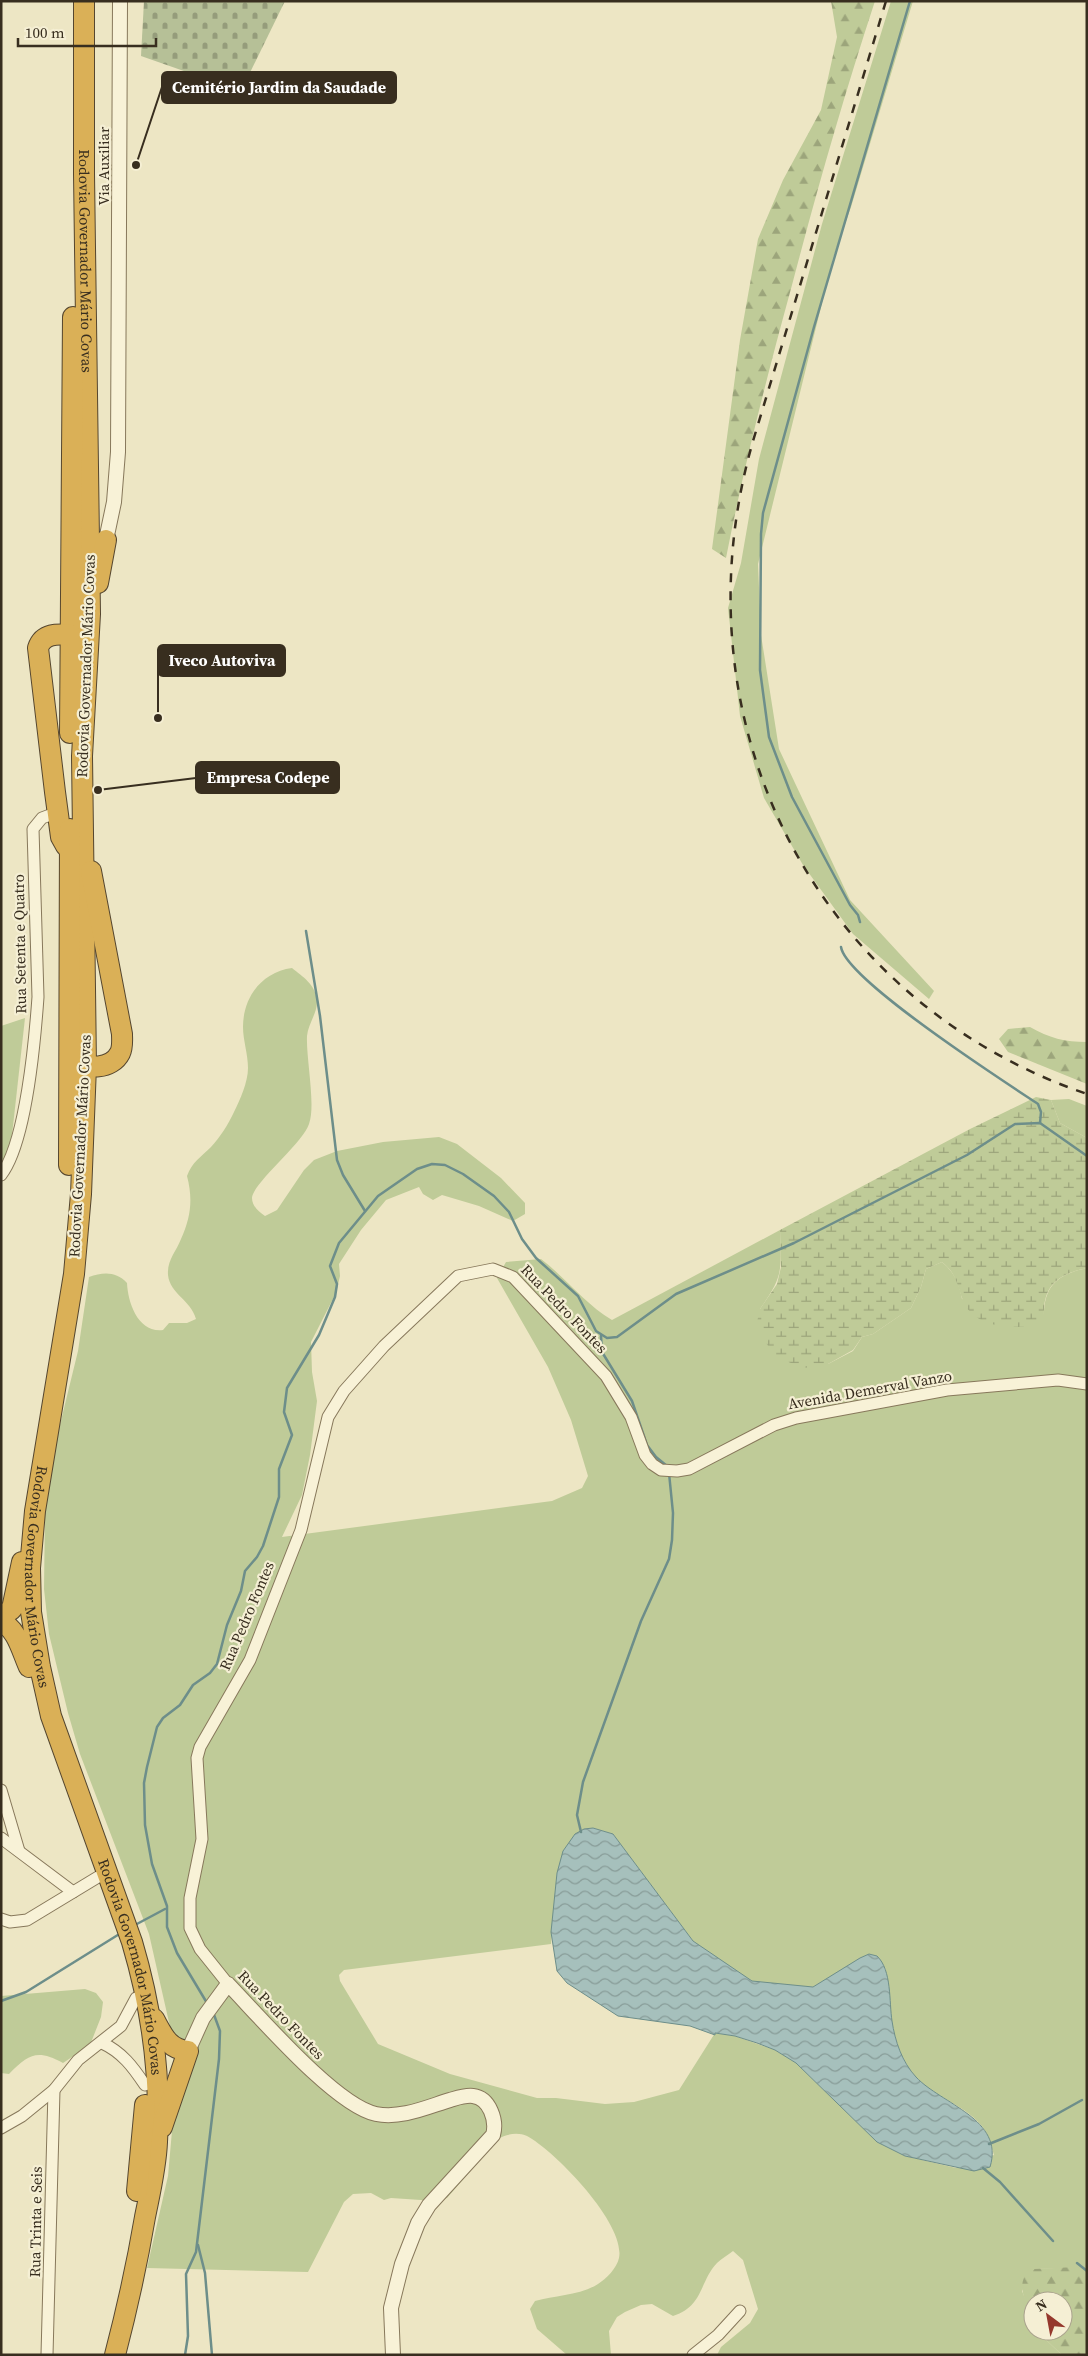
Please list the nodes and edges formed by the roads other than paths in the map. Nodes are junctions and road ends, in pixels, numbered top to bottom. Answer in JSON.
{"nodes":[{"id":1,"x":72,"y":1,"type":"edge"},
{"id":2,"x":84,"y":1,"type":"edge"},
{"id":3,"x":120,"y":1,"type":"edge"},
{"id":4,"x":98,"y":544,"type":"junction"},
{"id":5,"x":71,"y":635,"type":"junction"},
{"id":6,"x":86,"y":672,"type":"junction"},
{"id":7,"x":58,"y":812,"type":"junction"},
{"id":8,"x":76,"y":852,"type":"junction"},
{"id":9,"x":68,"y":1048,"type":"junction"},
{"id":10,"x":86,"y":1066,"type":"junction"},
{"id":11,"x":1,"y":1175,"type":"edge"},
{"id":12,"x":1087,"y":1384,"type":"edge"},
{"id":13,"x":669,"y":1471,"type":"joint"},
{"id":14,"x":22,"y":1560,"type":"junction"},
{"id":15,"x":1,"y":1617,"type":"edge"},
{"id":16,"x":1,"y":1622,"type":"edge"},
{"id":17,"x":29,"y":1667,"type":"junction"},
{"id":18,"x":1,"y":1790,"type":"edge"},
{"id":19,"x":1,"y":1838,"type":"edge"},
{"id":20,"x":19,"y":1852,"type":"junction"},
{"id":21,"x":98,"y":1877,"type":"junction"},
{"id":22,"x":73,"y":1892,"type":"junction"},
{"id":23,"x":1,"y":1919,"type":"edge"},
{"id":24,"x":228,"y":1984,"type":"junction"},
{"id":25,"x":142,"y":2002,"type":"junction"},
{"id":26,"x":102,"y":2043,"type":"junction"},
{"id":27,"x":188,"y":2051,"type":"junction"},
{"id":28,"x":145,"y":2085,"type":"junction"},
{"id":29,"x":54,"y":2090,"type":"junction"},
{"id":30,"x":1,"y":2128,"type":"edge"},
{"id":31,"x":157,"y":2141,"type":"junction"},
{"id":32,"x":740,"y":2311,"type":"dead end"},
{"id":33,"x":698,"y":2354,"type":"edge"},
{"id":34,"x":47,"y":2355,"type":"edge"},
{"id":35,"x":105,"y":2355,"type":"edge"},
{"id":36,"x":115,"y":2355,"type":"edge"},
{"id":37,"x":393,"y":2355,"type":"edge"}],
"edges":[{"from":1,"to":5,"type":"highway","name":"Rodovia Governador Mário Covas"},
{"from":2,"to":4,"type":"highway","name":"Rodovia Governador Mário Covas"},
{"from":3,"to":4,"type":"street","name":"Via Auxiliar"},
{"from":4,"to":6,"type":"highway","name":"Rodovia Governador Mário Covas"},
{"from":5,"to":6,"type":"highway"},
{"from":5,"to":7,"type":"highway"},
{"from":5,"to":8,"type":"highway","name":"Rodovia Governador Mário Covas"},
{"from":6,"to":8,"type":"highway","name":"Rodovia Governador Mário Covas"},
{"from":7,"to":8,"type":"highway"},
{"from":7,"to":11,"type":"street","name":"Rua Setenta e Quatro"},
{"from":8,"to":9,"type":"highway","name":"Rodovia Governador Mário Covas"},
{"from":8,"to":10,"type":"highway","name":"Rodovia Governador Mário Covas"},
{"from":8,"to":10,"type":"highway"},
{"from":9,"to":10,"type":"highway"},
{"from":9,"to":14,"type":"highway","name":"Rodovia Governador Mário Covas"},
{"from":10,"to":25,"type":"highway","name":"Rodovia Governador Mário Covas"},
{"from":12,"to":13,"type":"street","name":"Avenida Demerval Vanzo"},
{"from":13,"to":24,"type":"street","name":"Rua Pedro Fontes"},
{"from":14,"to":15,"type":"highway"},
{"from":14,"to":17,"type":"highway","name":"Rodovia Governador Mário Covas"},
{"from":16,"to":17,"type":"highway"},
{"from":17,"to":21,"type":"highway","name":"Rodovia Governador Mário Covas"},
{"from":18,"to":20,"type":"street"},
{"from":19,"to":20,"type":"street"},
{"from":20,"to":22,"type":"street"},
{"from":21,"to":22,"type":"street"},
{"from":21,"to":25,"type":"highway","name":"Rodovia Governador Mário Covas"},
{"from":22,"to":23,"type":"street"},
{"from":24,"to":27,"type":"street"},
{"from":24,"to":37,"type":"street","name":"Rua Pedro Fontes"},
{"from":25,"to":26,"type":"street"},
{"from":25,"to":27,"type":"highway"},
{"from":25,"to":28,"type":"highway","name":"Rodovia Governador Mário Covas"},
{"from":25,"to":31,"type":"highway","name":"Rodovia Governador Mário Covas"},
{"from":26,"to":28,"type":"street"},
{"from":26,"to":29,"type":"street"},
{"from":27,"to":31,"type":"highway"},
{"from":28,"to":35,"type":"highway","name":"Rodovia Governador Mário Covas"},
{"from":29,"to":30,"type":"street"},
{"from":29,"to":34,"type":"street","name":"Rua Trinta e Seis"},
{"from":31,"to":36,"type":"highway","name":"Rodovia Governador Mário Covas"},
{"from":32,"to":33,"type":"street"}]}
